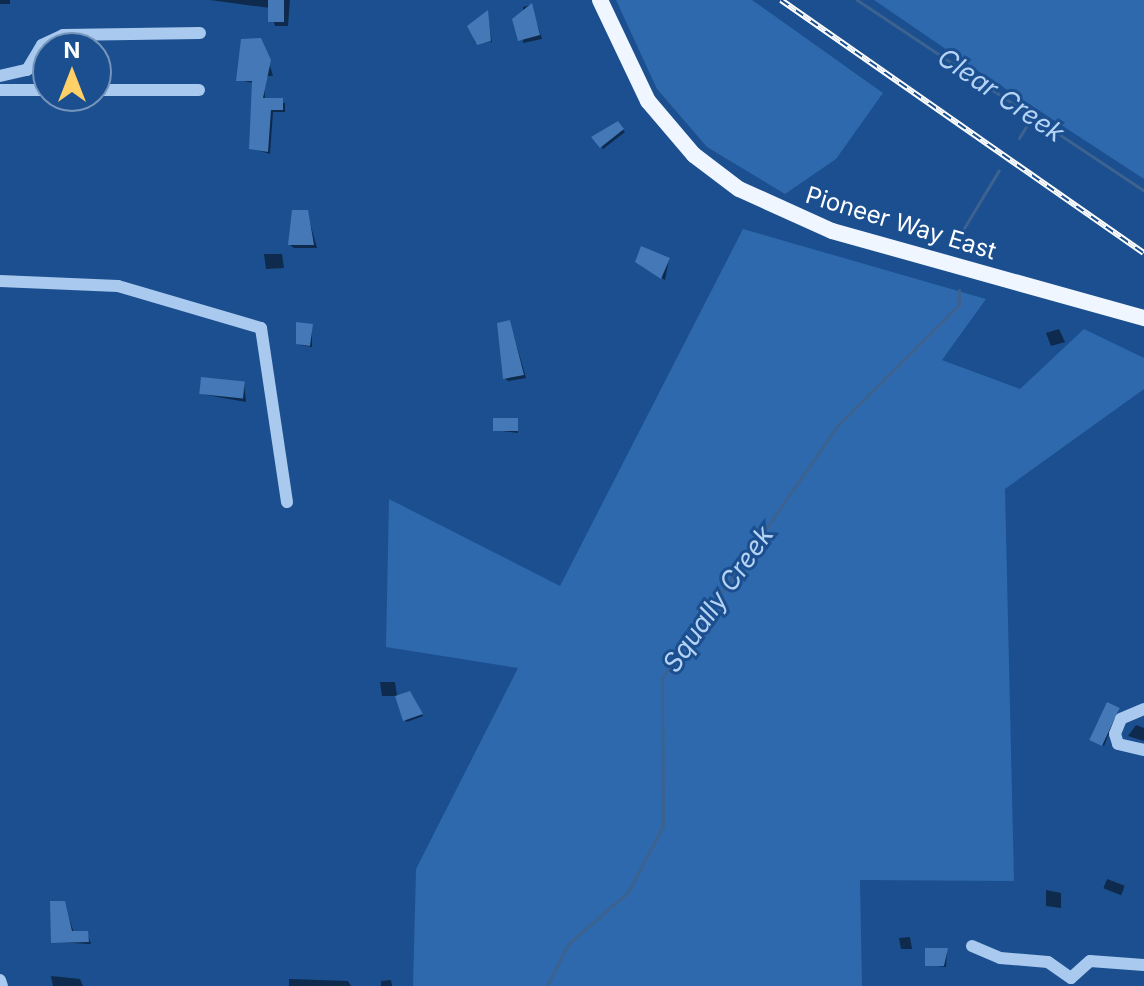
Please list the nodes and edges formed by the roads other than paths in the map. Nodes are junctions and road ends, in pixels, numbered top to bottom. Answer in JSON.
{"nodes":[{"id":1,"x":600,"y":0,"type":"edge"},
{"id":2,"x":200,"y":33,"type":"dead end"},
{"id":3,"x":0,"y":76,"type":"edge"},
{"id":4,"x":0,"y":90,"type":"edge"},
{"id":5,"x":32,"y":90,"type":"edge"},
{"id":6,"x":112,"y":90,"type":"edge"},
{"id":7,"x":199,"y":90,"type":"dead end"},
{"id":8,"x":0,"y":281,"type":"edge"},
{"id":9,"x":1144,"y":318,"type":"edge"},
{"id":10,"x":287,"y":502,"type":"dead end"},
{"id":11,"x":1144,"y":709,"type":"edge"},
{"id":12,"x":1144,"y":750,"type":"edge"},
{"id":13,"x":972,"y":946,"type":"dead end"},
{"id":14,"x":1144,"y":965,"type":"edge"},
{"id":15,"x":0,"y":980,"type":"edge"},
{"id":16,"x":1071,"y":982,"type":"edge"},
{"id":17,"x":2,"y":986,"type":"edge"}],
"edges":[{"from":1,"to":9,"type":"main road","name":"Pioneer Way East"},
{"from":2,"to":3,"type":"street"},
{"from":4,"to":5,"type":"street"},
{"from":6,"to":7,"type":"street"},
{"from":8,"to":10,"type":"street"},
{"from":11,"to":12,"type":"street"},
{"from":13,"to":16,"type":"street"},
{"from":14,"to":16,"type":"street"},
{"from":15,"to":17,"type":"street"}]}
